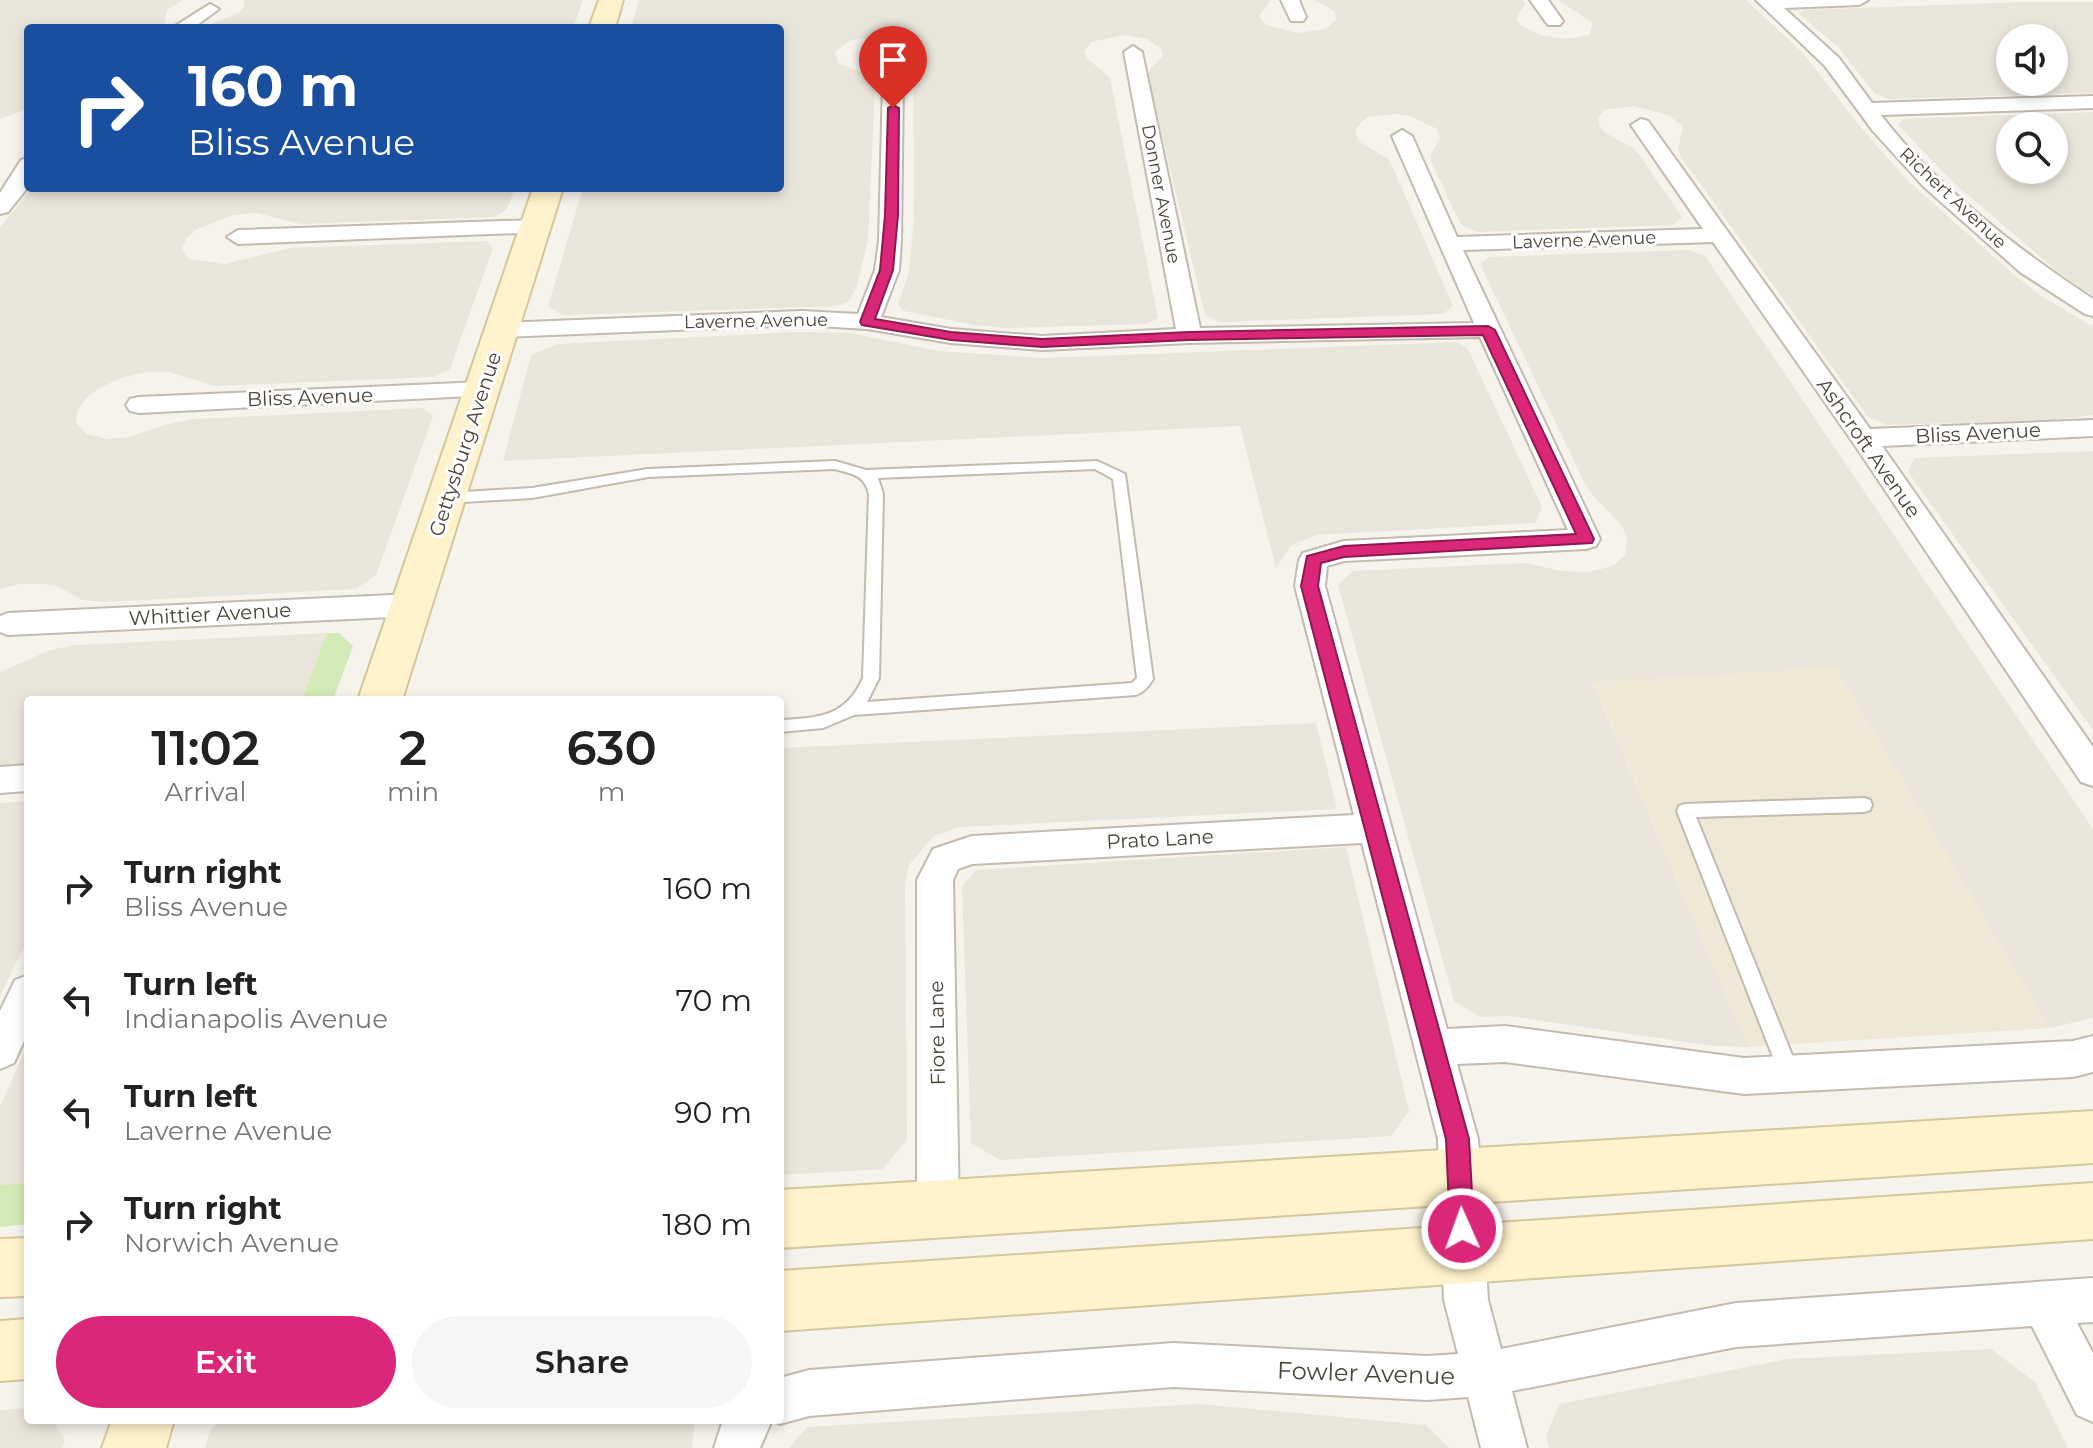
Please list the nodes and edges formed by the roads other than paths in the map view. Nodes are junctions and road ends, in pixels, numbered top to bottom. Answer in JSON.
{"nodes":[{"id":1,"x":611,"y":0,"type":"edge"},
{"id":2,"x":1539,"y":0,"type":"edge"},
{"id":3,"x":1859,"y":0,"type":"edge"},
{"id":4,"x":1766,"y":2,"type":"edge"},
{"id":5,"x":210,"y":9,"type":"dead end"},
{"id":6,"x":1554,"y":21,"type":"dead end"},
{"id":7,"x":187,"y":24,"type":"edge"},
{"id":8,"x":603,"y":24,"type":"edge"},
{"id":9,"x":1133,"y":52,"type":"dead end"},
{"id":10,"x":875,"y":53,"type":"dead end"},
{"id":11,"x":2093,"y":102,"type":"edge"},
{"id":12,"x":1867,"y":109,"type":"junction"},
{"id":13,"x":1641,"y":125,"type":"dead end"},
{"id":14,"x":1402,"y":136,"type":"dead end"},
{"id":15,"x":24,"y":173,"type":"edge"},
{"id":16,"x":547,"y":192,"type":"edge"},
{"id":17,"x":0,"y":207,"type":"edge"},
{"id":18,"x":535,"y":227,"type":"junction"},
{"id":19,"x":1719,"y":235,"type":"junction"},
{"id":20,"x":238,"y":237,"type":"dead end"},
{"id":21,"x":1449,"y":244,"type":"junction"},
{"id":22,"x":2093,"y":309,"type":"edge"},
{"id":23,"x":867,"y":322,"type":"junction"},
{"id":24,"x":501,"y":330,"type":"junction"},
{"id":25,"x":1488,"y":330,"type":"junction"},
{"id":26,"x":1189,"y":336,"type":"junction"},
{"id":27,"x":482,"y":390,"type":"junction"},
{"id":28,"x":139,"y":405,"type":"dead end"},
{"id":29,"x":2093,"y":428,"type":"edge"},
{"id":30,"x":1863,"y":438,"type":"junction"},
{"id":31,"x":866,"y":474,"type":"junction"},
{"id":32,"x":447,"y":498,"type":"junction"},
{"id":33,"x":413,"y":605,"type":"junction"},
{"id":34,"x":8,"y":624,"type":"dead end"},
{"id":35,"x":381,"y":696,"type":"edge"},
{"id":36,"x":854,"y":709,"type":"junction"},
{"id":37,"x":784,"y":726,"type":"edge"},
{"id":38,"x":2093,"y":773,"type":"edge"},
{"id":39,"x":24,"y":778,"type":"edge"},
{"id":40,"x":0,"y":780,"type":"edge"},
{"id":41,"x":1864,"y":805,"type":"dead end"},
{"id":42,"x":1376,"y":828,"type":"junction"},
{"id":43,"x":945,"y":859,"type":"joint"},
{"id":44,"x":24,"y":1000,"type":"edge"},
{"id":45,"x":1433,"y":1047,"type":"junction"},
{"id":46,"x":0,"y":1051,"type":"edge"},
{"id":47,"x":2093,"y":1054,"type":"edge"},
{"id":48,"x":1790,"y":1075,"type":"junction"},
{"id":49,"x":2093,"y":1137,"type":"edge"},
{"id":50,"x":1460,"y":1178,"type":"junction"},
{"id":51,"x":938,"y":1208,"type":"junction"},
{"id":52,"x":2093,"y":1211,"type":"edge"},
{"id":53,"x":784,"y":1219,"type":"edge"},
{"id":54,"x":1463,"y":1254,"type":"junction"},
{"id":55,"x":24,"y":1267,"type":"edge"},
{"id":56,"x":0,"y":1268,"type":"edge"},
{"id":57,"x":2093,"y":1300,"type":"edge"},
{"id":58,"x":784,"y":1301,"type":"edge"},
{"id":59,"x":2044,"y":1304,"type":"junction"},
{"id":60,"x":24,"y":1349,"type":"edge"},
{"id":61,"x":0,"y":1351,"type":"edge"},
{"id":62,"x":1485,"y":1374,"type":"junction"},
{"id":63,"x":2093,"y":1399,"type":"edge"},
{"id":64,"x":784,"y":1400,"type":"edge"},
{"id":65,"x":142,"y":1424,"type":"edge"},
{"id":66,"x":746,"y":1424,"type":"edge"},
{"id":67,"x":134,"y":1448,"type":"edge"},
{"id":68,"x":737,"y":1448,"type":"edge"},
{"id":69,"x":1504,"y":1448,"type":"edge"}],
"edges":[{"from":1,"to":8,"type":"main road"},
{"from":2,"to":6,"type":"street"},
{"from":3,"to":4,"type":"street"},
{"from":4,"to":12,"type":"street","name":"Richert Avenue"},
{"from":5,"to":7,"type":"street"},
{"from":9,"to":26,"type":"street","name":"Donner Avenue"},
{"from":10,"to":23,"type":"street"},
{"from":11,"to":12,"type":"street"},
{"from":12,"to":22,"type":"street","name":"Richert Avenue"},
{"from":13,"to":19,"type":"street","name":"Ashcroft Avenue"},
{"from":14,"to":21,"type":"street"},
{"from":15,"to":17,"type":"street"},
{"from":16,"to":18,"type":"main road","name":"Gettysburg Avenue"},
{"from":18,"to":20,"type":"street"},
{"from":18,"to":24,"type":"main road","name":"Gettysburg Avenue"},
{"from":19,"to":21,"type":"street","name":"Laverne Avenue"},
{"from":19,"to":30,"type":"street","name":"Ashcroft Avenue"},
{"from":21,"to":25,"type":"street"},
{"from":23,"to":24,"type":"street","name":"Laverne Avenue"},
{"from":23,"to":26,"type":"street","name":"Laverne Avenue"},
{"from":24,"to":27,"type":"main road","name":"Gettysburg Avenue"},
{"from":25,"to":26,"type":"street","name":"Laverne Avenue"},
{"from":25,"to":42,"type":"street"},
{"from":27,"to":28,"type":"street","name":"Bliss Avenue"},
{"from":27,"to":32,"type":"main road","name":"Gettysburg Avenue"},
{"from":29,"to":30,"type":"street","name":"Bliss Avenue"},
{"from":30,"to":38,"type":"street","name":"Ashcroft Avenue"},
{"from":31,"to":32,"type":"lane"},
{"from":31,"to":36,"type":"lane"},
{"from":31,"to":36,"type":"lane"},
{"from":32,"to":33,"type":"main road","name":"Gettysburg Avenue"},
{"from":33,"to":34,"type":"street","name":"Whittier Avenue"},
{"from":33,"to":35,"type":"main road","name":"Gettysburg Avenue"},
{"from":36,"to":37,"type":"lane"},
{"from":39,"to":40,"type":"street"},
{"from":41,"to":48,"type":"lane"},
{"from":42,"to":43,"type":"street","name":"Prato Lane"},
{"from":42,"to":45,"type":"street"},
{"from":43,"to":51,"type":"street","name":"Fiore Lane"},
{"from":44,"to":46,"type":"street"},
{"from":45,"to":48,"type":"street"},
{"from":45,"to":50,"type":"street"},
{"from":47,"to":48,"type":"street"},
{"from":49,"to":50,"type":"main road"},
{"from":50,"to":51,"type":"main road"},
{"from":50,"to":54,"type":"street"},
{"from":51,"to":53,"type":"main road"},
{"from":52,"to":54,"type":"main road"},
{"from":54,"to":58,"type":"main road"},
{"from":54,"to":62,"type":"street"},
{"from":55,"to":56,"type":"main road"},
{"from":57,"to":59,"type":"street","name":"Fowler Avenue"},
{"from":59,"to":62,"type":"street","name":"Fowler Avenue"},
{"from":59,"to":63,"type":"street"},
{"from":60,"to":61,"type":"main road"},
{"from":62,"to":64,"type":"street","name":"Fowler Avenue"},
{"from":62,"to":69,"type":"street"},
{"from":65,"to":67,"type":"main road"},
{"from":66,"to":68,"type":"street"}]}
